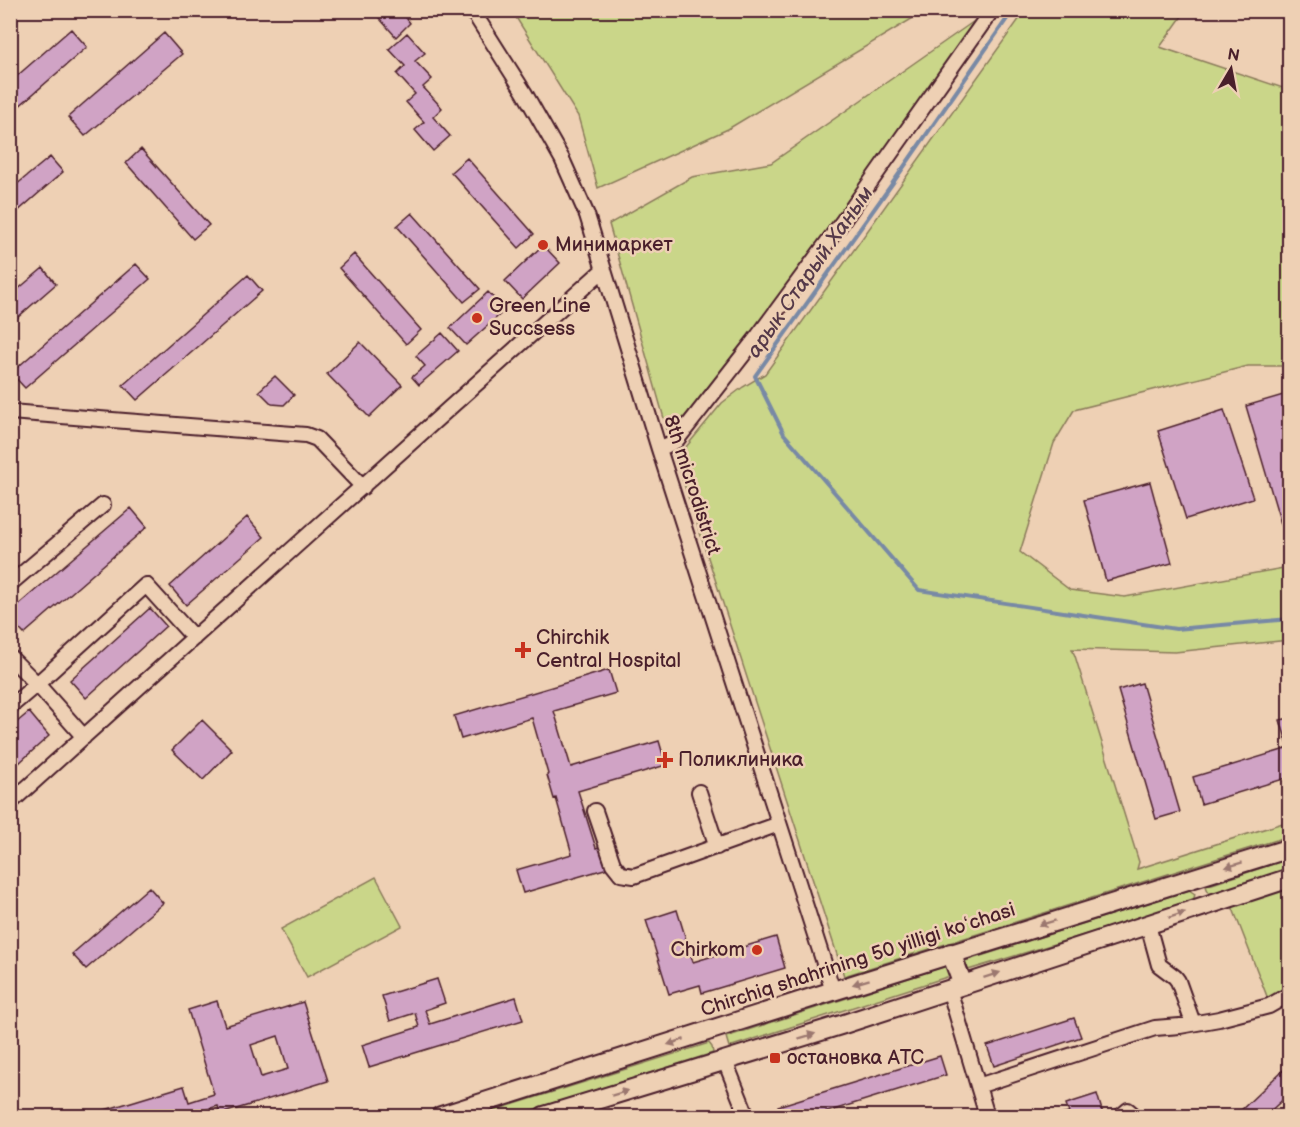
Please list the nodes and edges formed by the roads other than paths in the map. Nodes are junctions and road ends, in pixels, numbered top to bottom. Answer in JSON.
{"nodes":[{"id":1,"x":472,"y":10,"type":"edge"},
{"id":2,"x":992,"y":10,"type":"edge"},
{"id":3,"x":603,"y":270,"type":"junction"},
{"id":4,"x":10,"y":412,"type":"edge"},
{"id":5,"x":659,"y":449,"type":"junction"},
{"id":6,"x":363,"y":487,"type":"junction"},
{"id":7,"x":103,"y":505,"type":"dead end"},
{"id":8,"x":10,"y":584,"type":"edge"},
{"id":9,"x":194,"y":638,"type":"junction"},
{"id":10,"x":10,"y":657,"type":"edge"},
{"id":11,"x":37,"y":684,"type":"junction"},
{"id":12,"x":10,"y":707,"type":"edge"},
{"id":13,"x":84,"y":737,"type":"junction"},
{"id":14,"x":699,"y":792,"type":"dead end"},
{"id":15,"x":10,"y":803,"type":"edge"},
{"id":16,"x":595,"y":811,"type":"dead end"},
{"id":17,"x":779,"y":824,"type":"junction"},
{"id":18,"x":717,"y":847,"type":"junction"},
{"id":19,"x":1290,"y":848,"type":"edge"},
{"id":20,"x":1197,"y":877,"type":"junction"},
{"id":21,"x":1290,"y":878,"type":"edge"},
{"id":22,"x":1205,"y":905,"type":"junction"},
{"id":23,"x":1148,"y":924,"type":"junction"},
{"id":24,"x":951,"y":953,"type":"junction"},
{"id":25,"x":956,"y":987,"type":"junction"},
{"id":26,"x":833,"y":991,"type":"junction"},
{"id":27,"x":1290,"y":994,"type":"edge"},
{"id":28,"x":1193,"y":1023,"type":"junction"},
{"id":29,"x":715,"y":1029,"type":"junction"},
{"id":30,"x":725,"y":1061,"type":"junction"},
{"id":31,"x":978,"y":1086,"type":"junction"},
{"id":32,"x":441,"y":1116,"type":"edge"},
{"id":33,"x":544,"y":1116,"type":"edge"},
{"id":34,"x":747,"y":1116,"type":"edge"},
{"id":35,"x":987,"y":1116,"type":"edge"},
{"id":36,"x":1121,"y":1116,"type":"edge"},
{"id":37,"x":1135,"y":1116,"type":"edge"}],
"edges":[{"from":1,"to":3,"type":"street","name":"8th microdistrict"},
{"from":2,"to":5,"type":"street"},
{"from":3,"to":5,"type":"street","name":"8th microdistrict"},
{"from":3,"to":6,"type":"street"},
{"from":4,"to":6,"type":"street"},
{"from":5,"to":17,"type":"street","name":"8th microdistrict"},
{"from":6,"to":9,"type":"street"},
{"from":7,"to":8,"type":"street"},
{"from":9,"to":11,"type":"street"},
{"from":9,"to":13,"type":"street"},
{"from":10,"to":11,"type":"street"},
{"from":11,"to":12,"type":"street"},
{"from":11,"to":13,"type":"street"},
{"from":13,"to":15,"type":"street"},
{"from":14,"to":18,"type":"street"},
{"from":16,"to":18,"type":"street"},
{"from":17,"to":18,"type":"street"},
{"from":17,"to":26,"type":"street","name":"8th microdistrict"},
{"from":19,"to":20,"type":"main road","name":"Chirchiq shahrining 50 yilligi koʻchasi","one_way":true},
{"from":20,"to":22,"type":"main road"},
{"from":20,"to":24,"type":"main road","name":"Chirchiq shahrining 50 yilligi koʻchasi","one_way":true},
{"from":21,"to":22,"type":"main road"},
{"from":23,"to":22,"type":"main road","one_way":true},
{"from":25,"to":23,"type":"main road","one_way":true},
{"from":23,"to":28,"type":"street"},
{"from":24,"to":25,"type":"main road"},
{"from":24,"to":26,"type":"main road","name":"Chirchiq shahrining 50 yilligi koʻchasi","one_way":true},
{"from":30,"to":25,"type":"main road","one_way":true},
{"from":25,"to":31,"type":"street"},
{"from":26,"to":29,"type":"main road","name":"Chirchiq shahrining 50 yilligi koʻchasi"},
{"from":27,"to":28,"type":"street"},
{"from":28,"to":31,"type":"street"},
{"from":29,"to":30,"type":"main road"},
{"from":29,"to":32,"type":"main road","name":"Chirchiq shahrining 50 yilligi koʻchasi","one_way":true},
{"from":33,"to":30,"type":"main road","one_way":true},
{"from":30,"to":34,"type":"street"},
{"from":31,"to":35,"type":"street"},
{"from":36,"to":37,"type":"street"}]}
